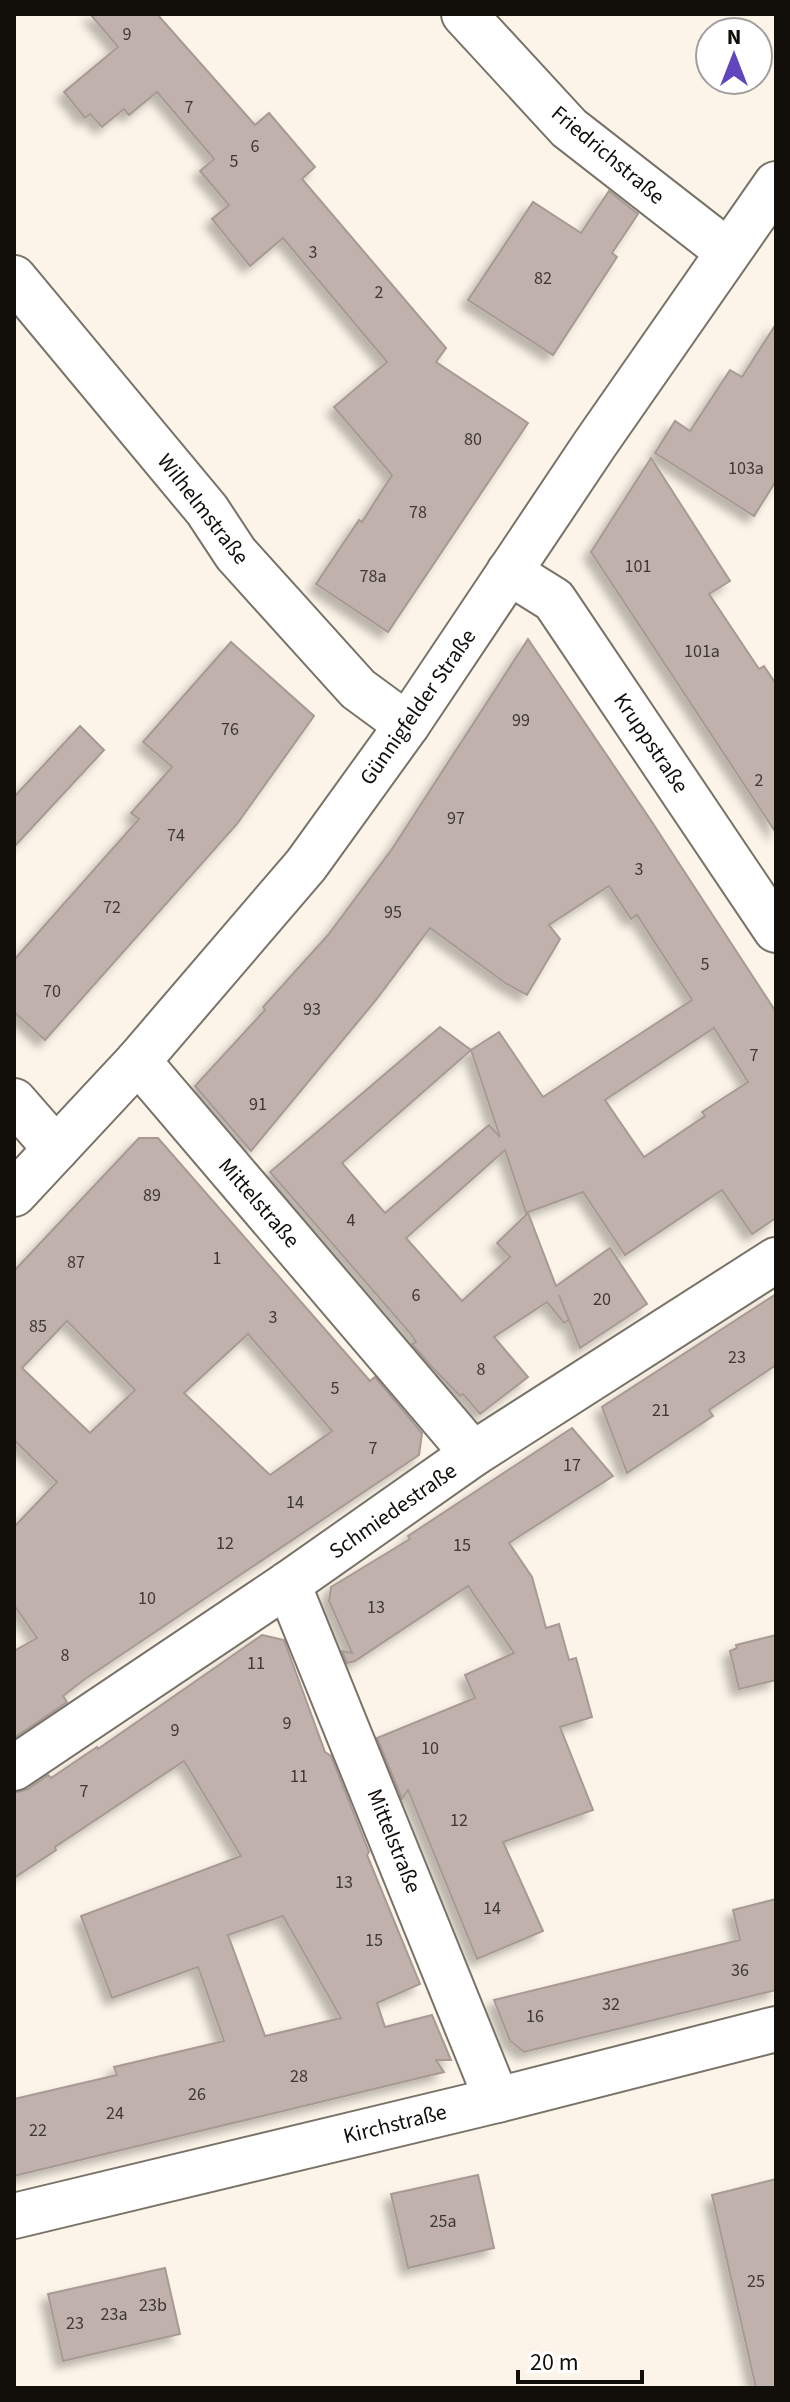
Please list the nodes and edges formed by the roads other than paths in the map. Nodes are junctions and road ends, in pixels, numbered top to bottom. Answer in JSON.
{"nodes":[{"id":1,"x":464,"y":14,"type":"edge"},
{"id":2,"x":776,"y":184,"type":"edge"},
{"id":3,"x":727,"y":251,"type":"junction"},
{"id":4,"x":14,"y":278,"type":"edge"},
{"id":5,"x":509,"y":572,"type":"junction"},
{"id":6,"x":407,"y":725,"type":"junction"},
{"id":7,"x":776,"y":930,"type":"edge"},
{"id":8,"x":138,"y":1061,"type":"junction"},
{"id":9,"x":14,"y":1101,"type":"edge"},
{"id":10,"x":56,"y":1149,"type":"junction"},
{"id":11,"x":14,"y":1194,"type":"edge"},
{"id":12,"x":776,"y":1260,"type":"edge"},
{"id":13,"x":473,"y":1454,"type":"junction"},
{"id":14,"x":288,"y":1584,"type":"junction"},
{"id":15,"x":14,"y":1768,"type":"edge"},
{"id":16,"x":776,"y":2029,"type":"edge"},
{"id":17,"x":497,"y":2100,"type":"junction"},
{"id":18,"x":14,"y":2216,"type":"edge"}],
"edges":[{"from":1,"to":3,"type":"street","name":"Friedrichstraße"},
{"from":2,"to":3,"type":"street","name":"Günnigfelder Straße"},
{"from":3,"to":5,"type":"street","name":"Günnigfelder Straße"},
{"from":4,"to":6,"type":"street","name":"Wilhelmstraße"},
{"from":5,"to":6,"type":"street","name":"Günnigfelder Straße"},
{"from":5,"to":7,"type":"street","name":"Kruppstraße"},
{"from":6,"to":8,"type":"street","name":"Günnigfelder Straße"},
{"from":8,"to":10,"type":"street","name":"Günnigfelder Straße"},
{"from":8,"to":13,"type":"street","name":"Mittelstraße"},
{"from":9,"to":10,"type":"street"},
{"from":10,"to":11,"type":"street","name":"Günnigfelder Straße"},
{"from":12,"to":13,"type":"street","name":"Schmiedestraße"},
{"from":13,"to":14,"type":"street","name":"Schmiedestraße"},
{"from":14,"to":15,"type":"street","name":"Schmiedestraße"},
{"from":14,"to":17,"type":"street","name":"Mittelstraße"},
{"from":16,"to":17,"type":"street","name":"Kirchstraße"},
{"from":17,"to":18,"type":"street","name":"Kirchstraße"}]}
